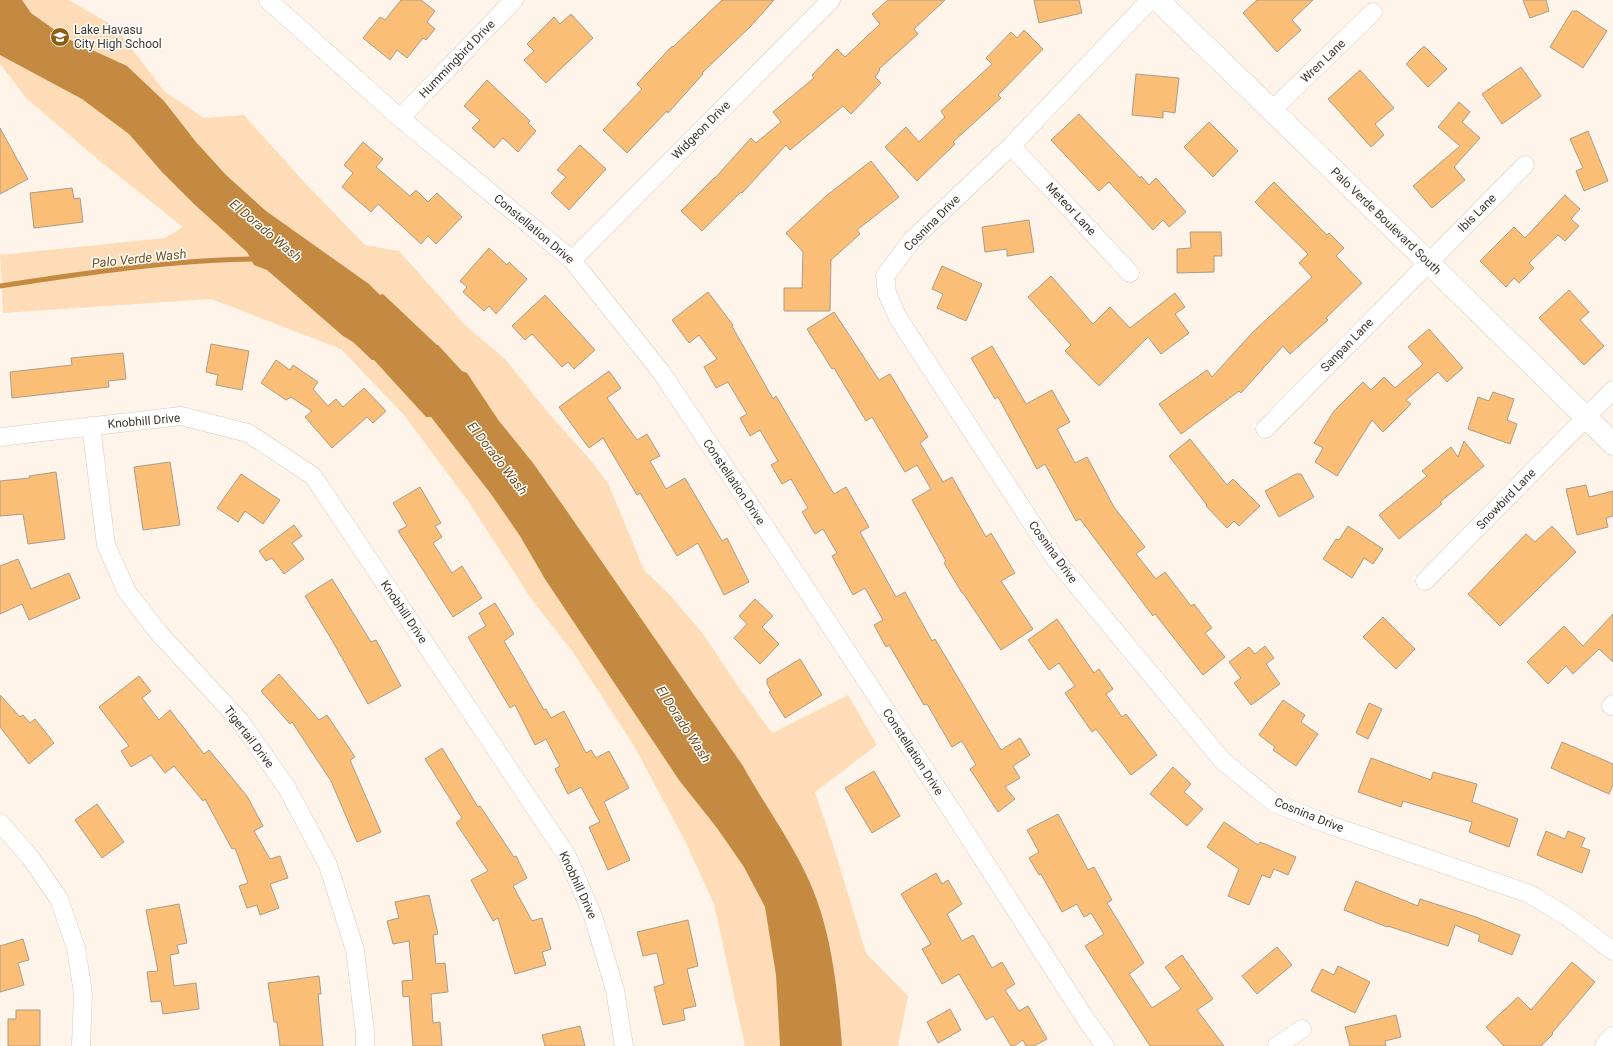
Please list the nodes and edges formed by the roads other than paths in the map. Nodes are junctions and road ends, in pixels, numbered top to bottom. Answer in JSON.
{"nodes":[{"id":1,"x":268,"y":0,"type":"edge"},
{"id":2,"x":514,"y":0,"type":"edge"},
{"id":3,"x":831,"y":0,"type":"edge"},
{"id":4,"x":1150,"y":0,"type":"edge"},
{"id":5,"x":1158,"y":0,"type":"edge"},
{"id":6,"x":1373,"y":12,"type":"dead end"},
{"id":7,"x":1272,"y":110,"type":"junction"},
{"id":8,"x":400,"y":118,"type":"junction"},
{"id":9,"x":1011,"y":146,"type":"junction"},
{"id":10,"x":1526,"y":165,"type":"dead end"},
{"id":11,"x":572,"y":260,"type":"junction"},
{"id":12,"x":1428,"y":262,"type":"junction"},
{"id":13,"x":1130,"y":273,"type":"dead end"},
{"id":14,"x":1613,"y":390,"type":"edge"},
{"id":15,"x":1586,"y":417,"type":"junction"},
{"id":16,"x":91,"y":426,"type":"junction"},
{"id":17,"x":1265,"y":429,"type":"dead end"},
{"id":18,"x":0,"y":437,"type":"edge"},
{"id":19,"x":1613,"y":444,"type":"edge"},
{"id":20,"x":1425,"y":581,"type":"dead end"},
{"id":21,"x":0,"y":823,"type":"edge"},
{"id":22,"x":1613,"y":951,"type":"edge"},
{"id":23,"x":1302,"y":1029,"type":"dead end"},
{"id":24,"x":1613,"y":1038,"type":"edge"},
{"id":25,"x":81,"y":1046,"type":"edge"},
{"id":26,"x":365,"y":1046,"type":"edge"},
{"id":27,"x":624,"y":1046,"type":"edge"},
{"id":28,"x":1105,"y":1046,"type":"edge"},
{"id":29,"x":1277,"y":1046,"type":"edge"},
{"id":30,"x":1606,"y":1046,"type":"edge"}],
"edges":[{"from":1,"to":8,"type":"street","name":"Constellation Drive"},
{"from":2,"to":8,"type":"street","name":"Hummingbird Drive"},
{"from":3,"to":11,"type":"street","name":"Widgeon Drive"},
{"from":4,"to":9,"type":"street","name":"Cosnina Drive"},
{"from":5,"to":7,"type":"main road","name":"Palo Verde Boulevard South"},
{"from":6,"to":7,"type":"street","name":"Wren Lane"},
{"from":7,"to":12,"type":"main road","name":"Palo Verde Boulevard South"},
{"from":8,"to":11,"type":"street","name":"Constellation Drive"},
{"from":9,"to":13,"type":"street","name":"Meteor Lane"},
{"from":9,"to":22,"type":"street","name":"Cosnina Drive"},
{"from":10,"to":12,"type":"street","name":"Ibis Lane"},
{"from":11,"to":28,"type":"street","name":"Constellation Drive"},
{"from":12,"to":15,"type":"main road","name":"Palo Verde Boulevard South"},
{"from":12,"to":17,"type":"street","name":"Sanpan Lane"},
{"from":14,"to":15,"type":"street","name":"Snowbird Lane"},
{"from":15,"to":19,"type":"main road","name":"Palo Verde Boulevard South"},
{"from":15,"to":20,"type":"street","name":"Snowbird Lane"},
{"from":16,"to":18,"type":"street","name":"Knobhill Drive"},
{"from":16,"to":26,"type":"street","name":"Tigertail Drive"},
{"from":16,"to":27,"type":"street","name":"Knobhill Drive"},
{"from":21,"to":25,"type":"street"},
{"from":23,"to":29,"type":"street"},
{"from":24,"to":30,"type":"main road"}]}
